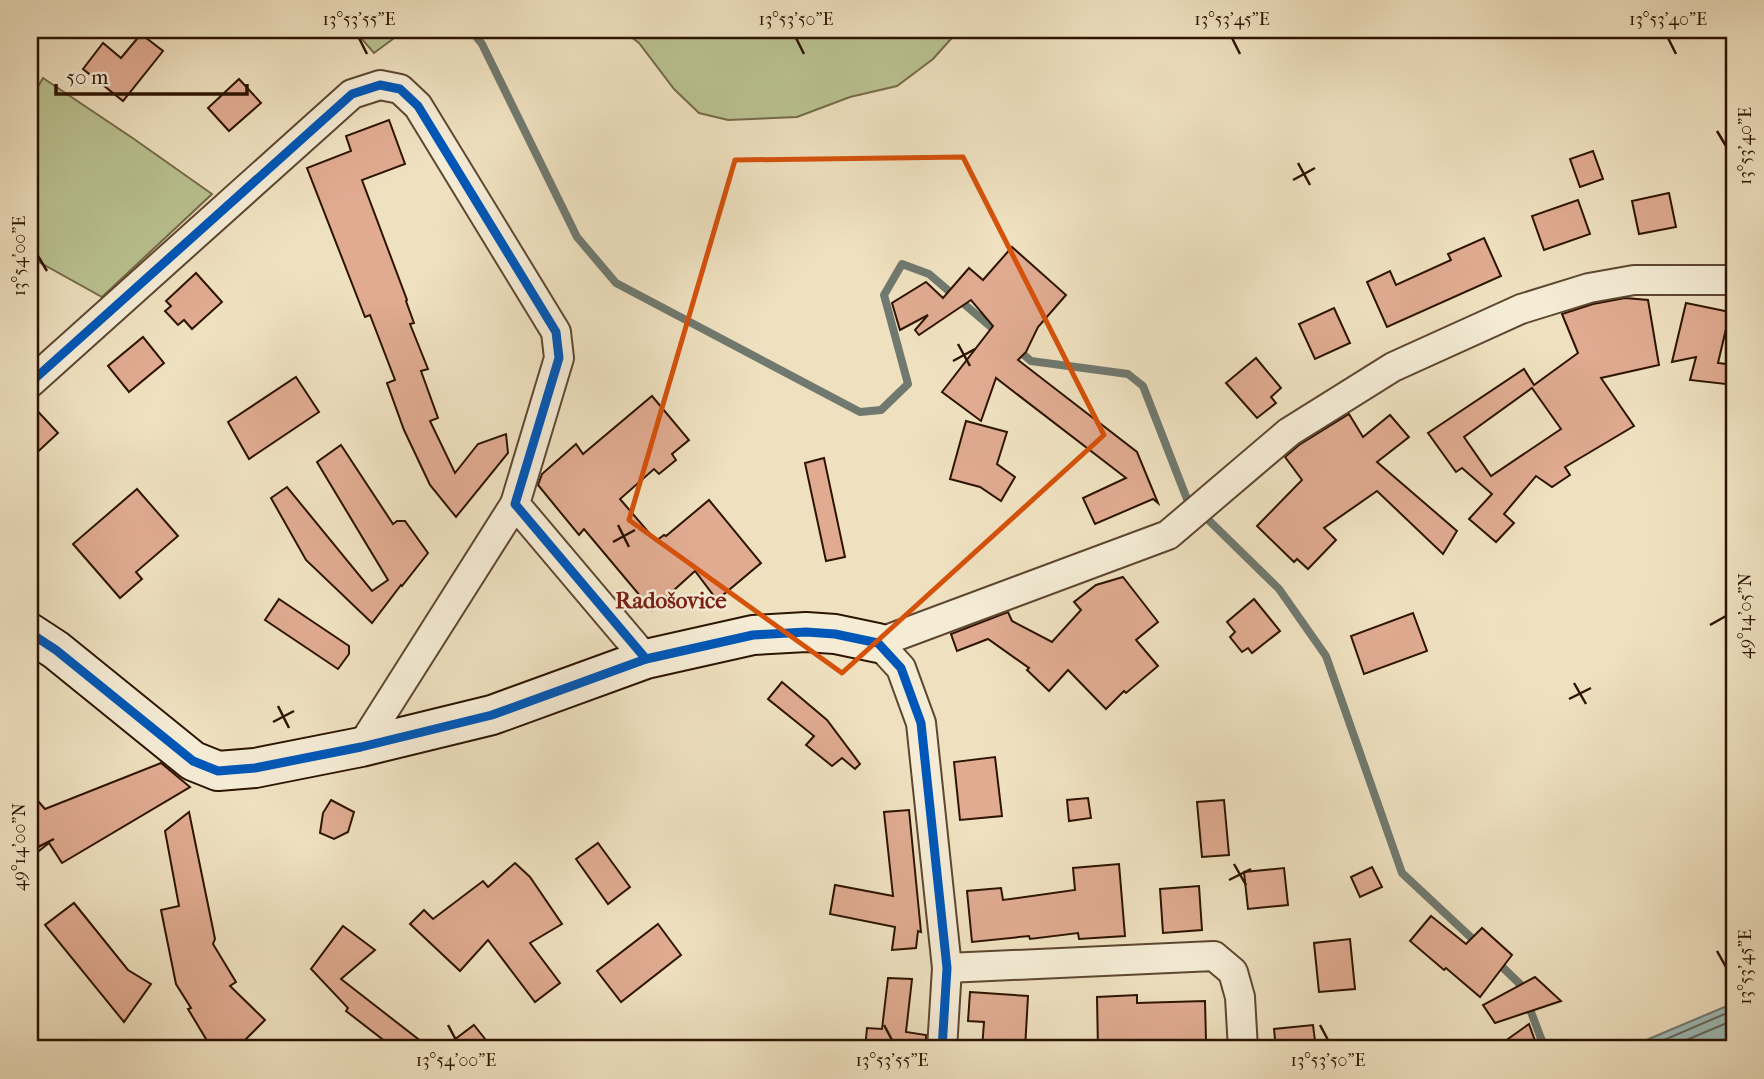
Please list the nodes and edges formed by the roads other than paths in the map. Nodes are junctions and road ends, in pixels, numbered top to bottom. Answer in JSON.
{"nodes":[{"id":1,"x":1734,"y":280,"type":"edge"},
{"id":2,"x":30,"y":383,"type":"edge"},
{"id":3,"x":515,"y":504,"type":"junction"},
{"id":4,"x":30,"y":633,"type":"edge"},
{"id":5,"x":878,"y":643,"type":"junction"},
{"id":6,"x":646,"y":659,"type":"junction"},
{"id":7,"x":361,"y":747,"type":"junction"},
{"id":8,"x":947,"y":968,"type":"junction"},
{"id":9,"x":942,"y":1049,"type":"edge"},
{"id":10,"x":1243,"y":1049,"type":"edge"}],
"edges":[{"from":1,"to":5,"type":"street"},
{"from":2,"to":3,"type":"street"},
{"from":3,"to":6,"type":"street"},
{"from":3,"to":7,"type":"street"},
{"from":4,"to":7,"type":"street"},
{"from":5,"to":6,"type":"street"},
{"from":5,"to":8,"type":"street"},
{"from":6,"to":7,"type":"street"},
{"from":8,"to":9,"type":"street"},
{"from":8,"to":10,"type":"street"}]}
